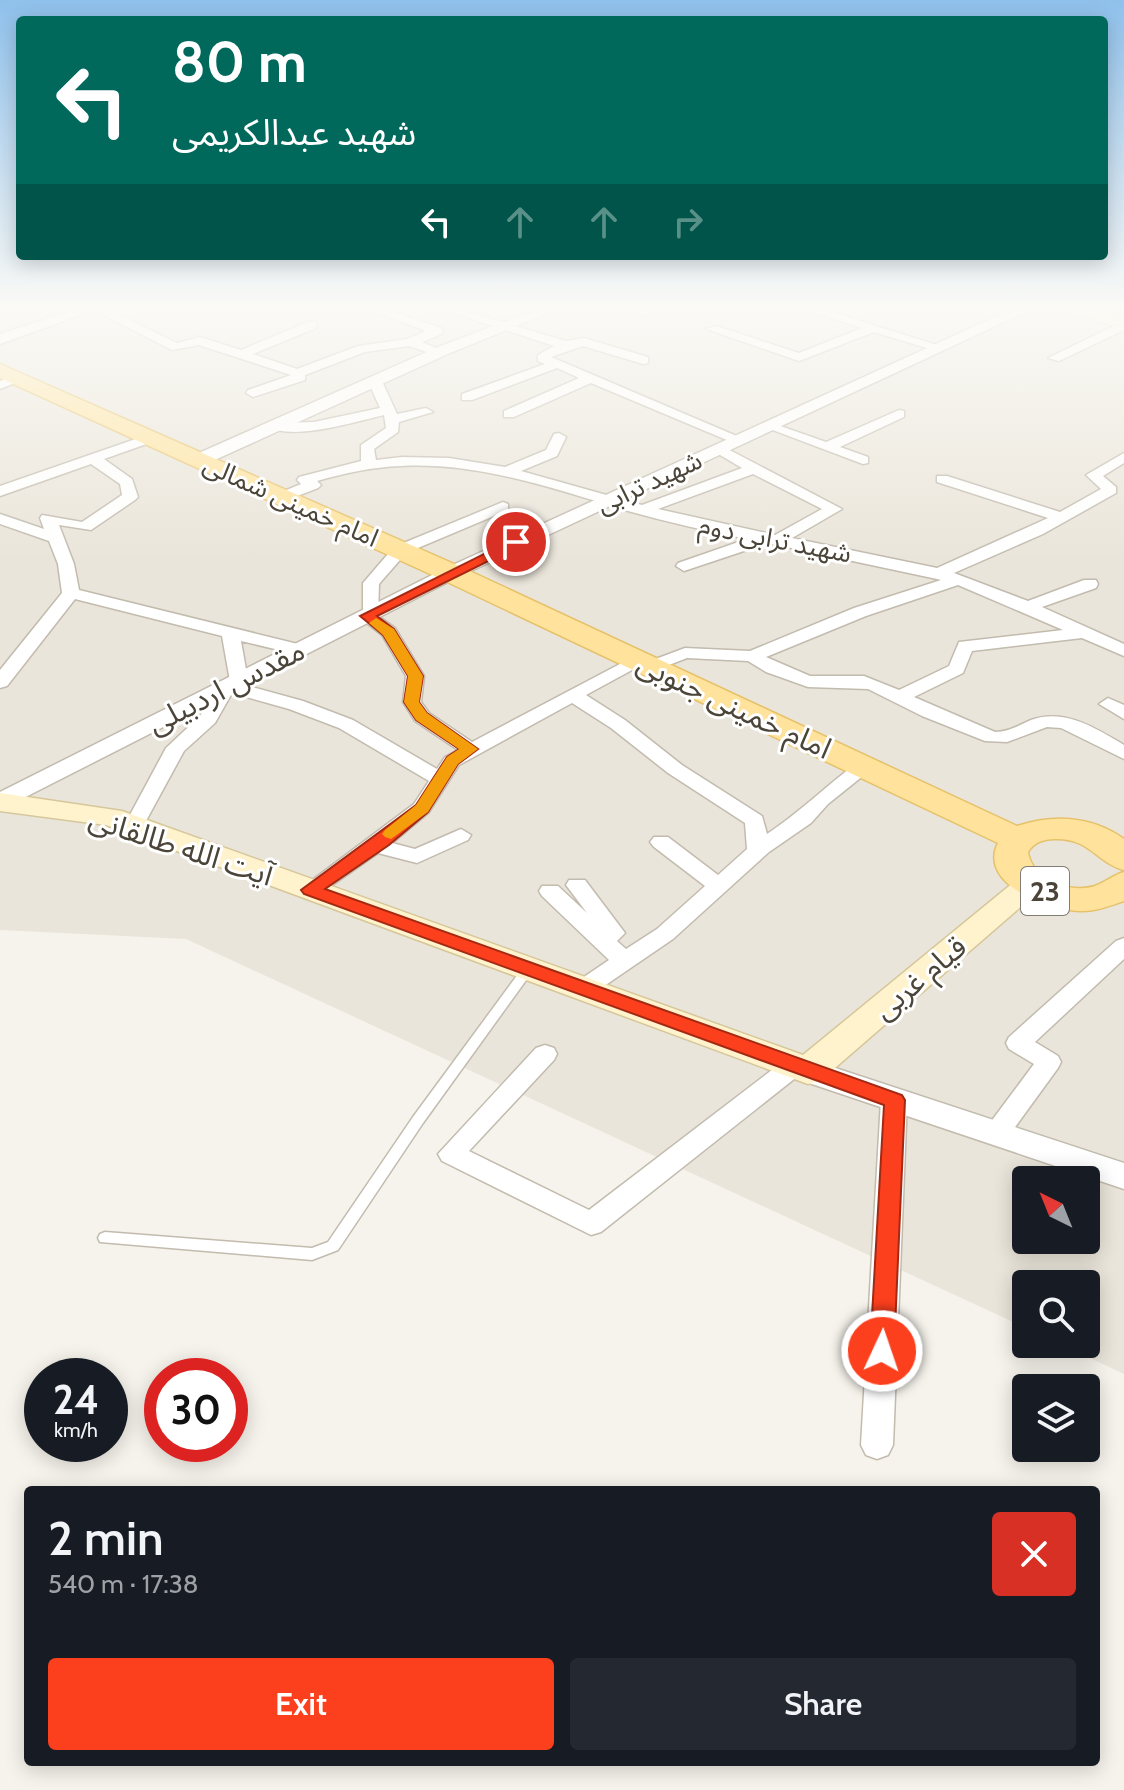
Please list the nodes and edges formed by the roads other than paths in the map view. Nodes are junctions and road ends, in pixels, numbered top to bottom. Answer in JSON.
{"nodes":[{"id":1,"x":43,"y":394,"type":"edge"},
{"id":2,"x":347,"y":394,"type":"edge"},
{"id":3,"x":378,"y":394,"type":"edge"},
{"id":4,"x":474,"y":394,"type":"edge"},
{"id":5,"x":555,"y":394,"type":"edge"},
{"id":6,"x":624,"y":394,"type":"edge"},
{"id":7,"x":840,"y":394,"type":"edge"},
{"id":8,"x":467,"y":397,"type":"dead end"},
{"id":9,"x":426,"y":412,"type":"dead end"},
{"id":10,"x":509,"y":414,"type":"dead end"},
{"id":11,"x":899,"y":414,"type":"dead end"},
{"id":12,"x":391,"y":415,"type":"junction"},
{"id":13,"x":276,"y":426,"type":"junction"},
{"id":14,"x":769,"y":426,"type":"junction"},
{"id":15,"x":559,"y":437,"type":"dead end"},
{"id":16,"x":150,"y":438,"type":"junction"},
{"id":17,"x":739,"y":440,"type":"junction"},
{"id":18,"x":827,"y":447,"type":"junction"},
{"id":19,"x":720,"y":449,"type":"junction"},
{"id":20,"x":1124,"y":457,"type":"edge"},
{"id":21,"x":92,"y":458,"type":"junction"},
{"id":22,"x":199,"y":460,"type":"junction"},
{"id":23,"x":863,"y":460,"type":"dead end"},
{"id":24,"x":369,"y":463,"type":"junction"},
{"id":25,"x":1107,"y":466,"type":"junction"},
{"id":26,"x":754,"y":469,"type":"junction"},
{"id":27,"x":509,"y":471,"type":"junction"},
{"id":28,"x":1124,"y":472,"type":"edge"},
{"id":29,"x":942,"y":479,"type":"dead end"},
{"id":30,"x":0,"y":491,"type":"edge"},
{"id":31,"x":282,"y":497,"type":"junction"},
{"id":32,"x":613,"y":499,"type":"junction"},
{"id":33,"x":503,"y":507,"type":"dead end"},
{"id":34,"x":645,"y":509,"type":"junction"},
{"id":35,"x":1060,"y":517,"type":"junction"},
{"id":36,"x":0,"y":519,"type":"edge"},
{"id":37,"x":56,"y":538,"type":"junction"},
{"id":38,"x":771,"y":539,"type":"junction"},
{"id":39,"x":400,"y":550,"type":"junction"},
{"id":40,"x":684,"y":566,"type":"dead end"},
{"id":41,"x":451,"y":573,"type":"junction"},
{"id":42,"x":938,"y":574,"type":"junction"},
{"id":43,"x":957,"y":580,"type":"junction"},
{"id":44,"x":1090,"y":584,"type":"dead end"},
{"id":45,"x":71,"y":593,"type":"junction"},
{"id":46,"x":1027,"y":607,"type":"junction"},
{"id":47,"x":369,"y":615,"type":"junction"},
{"id":48,"x":1085,"y":633,"type":"junction"},
{"id":49,"x":231,"y":635,"type":"junction"},
{"id":50,"x":300,"y":650,"type":"junction"},
{"id":51,"x":1124,"y":651,"type":"edge"},
{"id":52,"x":752,"y":656,"type":"junction"},
{"id":53,"x":644,"y":664,"type":"junction"},
{"id":54,"x":0,"y":682,"type":"edge"},
{"id":55,"x":233,"y":683,"type":"junction"},
{"id":56,"x":573,"y":695,"type":"junction"},
{"id":57,"x":899,"y":697,"type":"junction"},
{"id":58,"x":470,"y":749,"type":"junction"},
{"id":59,"x":1124,"y":753,"type":"edge"},
{"id":60,"x":864,"y":767,"type":"junction"},
{"id":61,"x":439,"y":778,"type":"junction"},
{"id":62,"x":2,"y":805,"type":"edge"},
{"id":63,"x":134,"y":826,"type":"junction"},
{"id":64,"x":461,"y":835,"type":"dead end"},
{"id":65,"x":1116,"y":838,"type":"edge"},
{"id":66,"x":1017,"y":839,"type":"junction"},
{"id":67,"x":661,"y":842,"type":"dead end"},
{"id":68,"x":375,"y":846,"type":"junction"},
{"id":69,"x":758,"y":850,"type":"junction"},
{"id":70,"x":1124,"y":883,"type":"edge"},
{"id":71,"x":1031,"y":884,"type":"junction"},
{"id":72,"x":577,"y":885,"type":"dead end"},
{"id":73,"x":717,"y":885,"type":"junction"},
{"id":74,"x":310,"y":890,"type":"junction"},
{"id":75,"x":550,"y":891,"type":"dead end"},
{"id":76,"x":601,"y":939,"type":"junction"},
{"id":77,"x":1124,"y":946,"type":"edge"},
{"id":78,"x":624,"y":961,"type":"junction"},
{"id":79,"x":528,"y":969,"type":"junction"},
{"id":80,"x":583,"y":989,"type":"junction"},
{"id":81,"x":545,"y":1054,"type":"dead end"},
{"id":82,"x":801,"y":1068,"type":"junction"},
{"id":83,"x":894,"y":1100,"type":"junction"},
{"id":84,"x":996,"y":1134,"type":"junction"},
{"id":85,"x":1124,"y":1176,"type":"edge"},
{"id":86,"x":105,"y":1238,"type":"dead end"},
{"id":87,"x":877,"y":1445,"type":"dead end"}],
"edges":[{"from":1,"to":16,"type":"main road","name":"امام خمینی شمالی"},
{"from":2,"to":13,"type":"street"},
{"from":3,"to":12,"type":"street"},
{"from":4,"to":8,"type":"street"},
{"from":5,"to":10,"type":"street"},
{"from":6,"to":17,"type":"street"},
{"from":7,"to":14,"type":"street","name":"شهید ترابی"},
{"from":9,"to":12,"type":"street"},
{"from":11,"to":18,"type":"street"},
{"from":12,"to":13,"type":"street"},
{"from":12,"to":24,"type":"street"},
{"from":13,"to":22,"type":"street"},
{"from":14,"to":17,"type":"street","name":"شهید ترابی"},
{"from":14,"to":18,"type":"street"},
{"from":15,"to":27,"type":"street"},
{"from":16,"to":21,"type":"street"},
{"from":16,"to":22,"type":"main road","name":"امام خمینی شمالی"},
{"from":17,"to":19,"type":"street","name":"شهید ترابی"},
{"from":18,"to":23,"type":"street"},
{"from":19,"to":26,"type":"street"},
{"from":19,"to":32,"type":"street","name":"شهید ترابی"},
{"from":20,"to":25,"type":"street"},
{"from":21,"to":30,"type":"street"},
{"from":21,"to":37,"type":"street"},
{"from":22,"to":31,"type":"main road","name":"امام خمینی شمالی"},
{"from":24,"to":27,"type":"street","name":"شهید ترابی دوم"},
{"from":24,"to":31,"type":"street","name":"شهید ترابی دوم"},
{"from":25,"to":28,"type":"street"},
{"from":25,"to":35,"type":"street"},
{"from":26,"to":34,"type":"street"},
{"from":26,"to":38,"type":"street"},
{"from":27,"to":32,"type":"street","name":"شهید ترابی دوم"},
{"from":29,"to":35,"type":"street"},
{"from":31,"to":39,"type":"main road","name":"امام خمینی شمالی"},
{"from":32,"to":34,"type":"street","name":"شهید ترابی دوم"},
{"from":32,"to":41,"type":"street","name":"شهید ترابی"},
{"from":33,"to":39,"type":"street"},
{"from":34,"to":38,"type":"street","name":"شهید ترابی دوم"},
{"from":35,"to":42,"type":"street"},
{"from":36,"to":37,"type":"street"},
{"from":37,"to":45,"type":"street"},
{"from":38,"to":40,"type":"street"},
{"from":38,"to":42,"type":"street","name":"شهید ترابی دوم"},
{"from":39,"to":41,"type":"main road","name":"امام خمینی شمالی"},
{"from":39,"to":47,"type":"street"},
{"from":41,"to":47,"type":"street","name":"مقدس اردبیلی"},
{"from":41,"to":53,"type":"main road","name":"امام خمینی جنوبی"},
{"from":42,"to":43,"type":"street","name":"شهید ترابی دوم"},
{"from":43,"to":46,"type":"street","name":"شهید ترابی دوم"},
{"from":43,"to":52,"type":"street"},
{"from":44,"to":46,"type":"street"},
{"from":45,"to":49,"type":"street"},
{"from":45,"to":54,"type":"street"},
{"from":46,"to":48,"type":"street","name":"شهید ترابی دوم"},
{"from":47,"to":50,"type":"street","name":"مقدس اردبیلی"},
{"from":47,"to":58,"type":"street"},
{"from":48,"to":51,"type":"street","name":"شهید ترابی دوم"},
{"from":48,"to":57,"type":"street"},
{"from":49,"to":50,"type":"street"},
{"from":49,"to":55,"type":"street"},
{"from":50,"to":55,"type":"street","name":"مقدس اردبیلی"},
{"from":52,"to":53,"type":"street"},
{"from":52,"to":57,"type":"street"},
{"from":53,"to":56,"type":"street"},
{"from":53,"to":60,"type":"main road","name":"امام خمینی جنوبی"},
{"from":55,"to":61,"type":"street"},
{"from":55,"to":62,"type":"street","name":"مقدس اردبیلی"},
{"from":55,"to":63,"type":"street"},
{"from":56,"to":58,"type":"street"},
{"from":56,"to":69,"type":"street"},
{"from":57,"to":59,"type":"street"},
{"from":58,"to":61,"type":"street"},
{"from":60,"to":66,"type":"main road","name":"امام خمینی جنوبی"},
{"from":60,"to":69,"type":"street"},
{"from":61,"to":68,"type":"street"},
{"from":62,"to":63,"type":"main road","name":"آیت الله طالقانی"},
{"from":63,"to":74,"type":"main road","name":"آیت الله طالقانی"},
{"from":64,"to":68,"type":"street"},
{"from":65,"to":66,"type":"main road","number":"23"},
{"from":66,"to":71,"type":"main road","number":"23"},
{"from":67,"to":73,"type":"street"},
{"from":68,"to":74,"type":"street"},
{"from":69,"to":73,"type":"street"},
{"from":70,"to":71,"type":"main road","number":"23"},
{"from":71,"to":82,"type":"main road","name":"قیام غربی"},
{"from":72,"to":76,"type":"street"},
{"from":73,"to":78,"type":"street"},
{"from":74,"to":79,"type":"main road","name":"آیت الله طالقانی"},
{"from":75,"to":76,"type":"street"},
{"from":76,"to":78,"type":"street"},
{"from":77,"to":84,"type":"street"},
{"from":78,"to":80,"type":"street"},
{"from":79,"to":80,"type":"main road","name":"آیت الله طالقانی"},
{"from":79,"to":86,"type":"lane"},
{"from":80,"to":82,"type":"main road","name":"آیت الله طالقانی"},
{"from":81,"to":82,"type":"street"},
{"from":82,"to":83,"type":"street"},
{"from":83,"to":84,"type":"street"},
{"from":83,"to":87,"type":"street"},
{"from":84,"to":85,"type":"street"}]}
